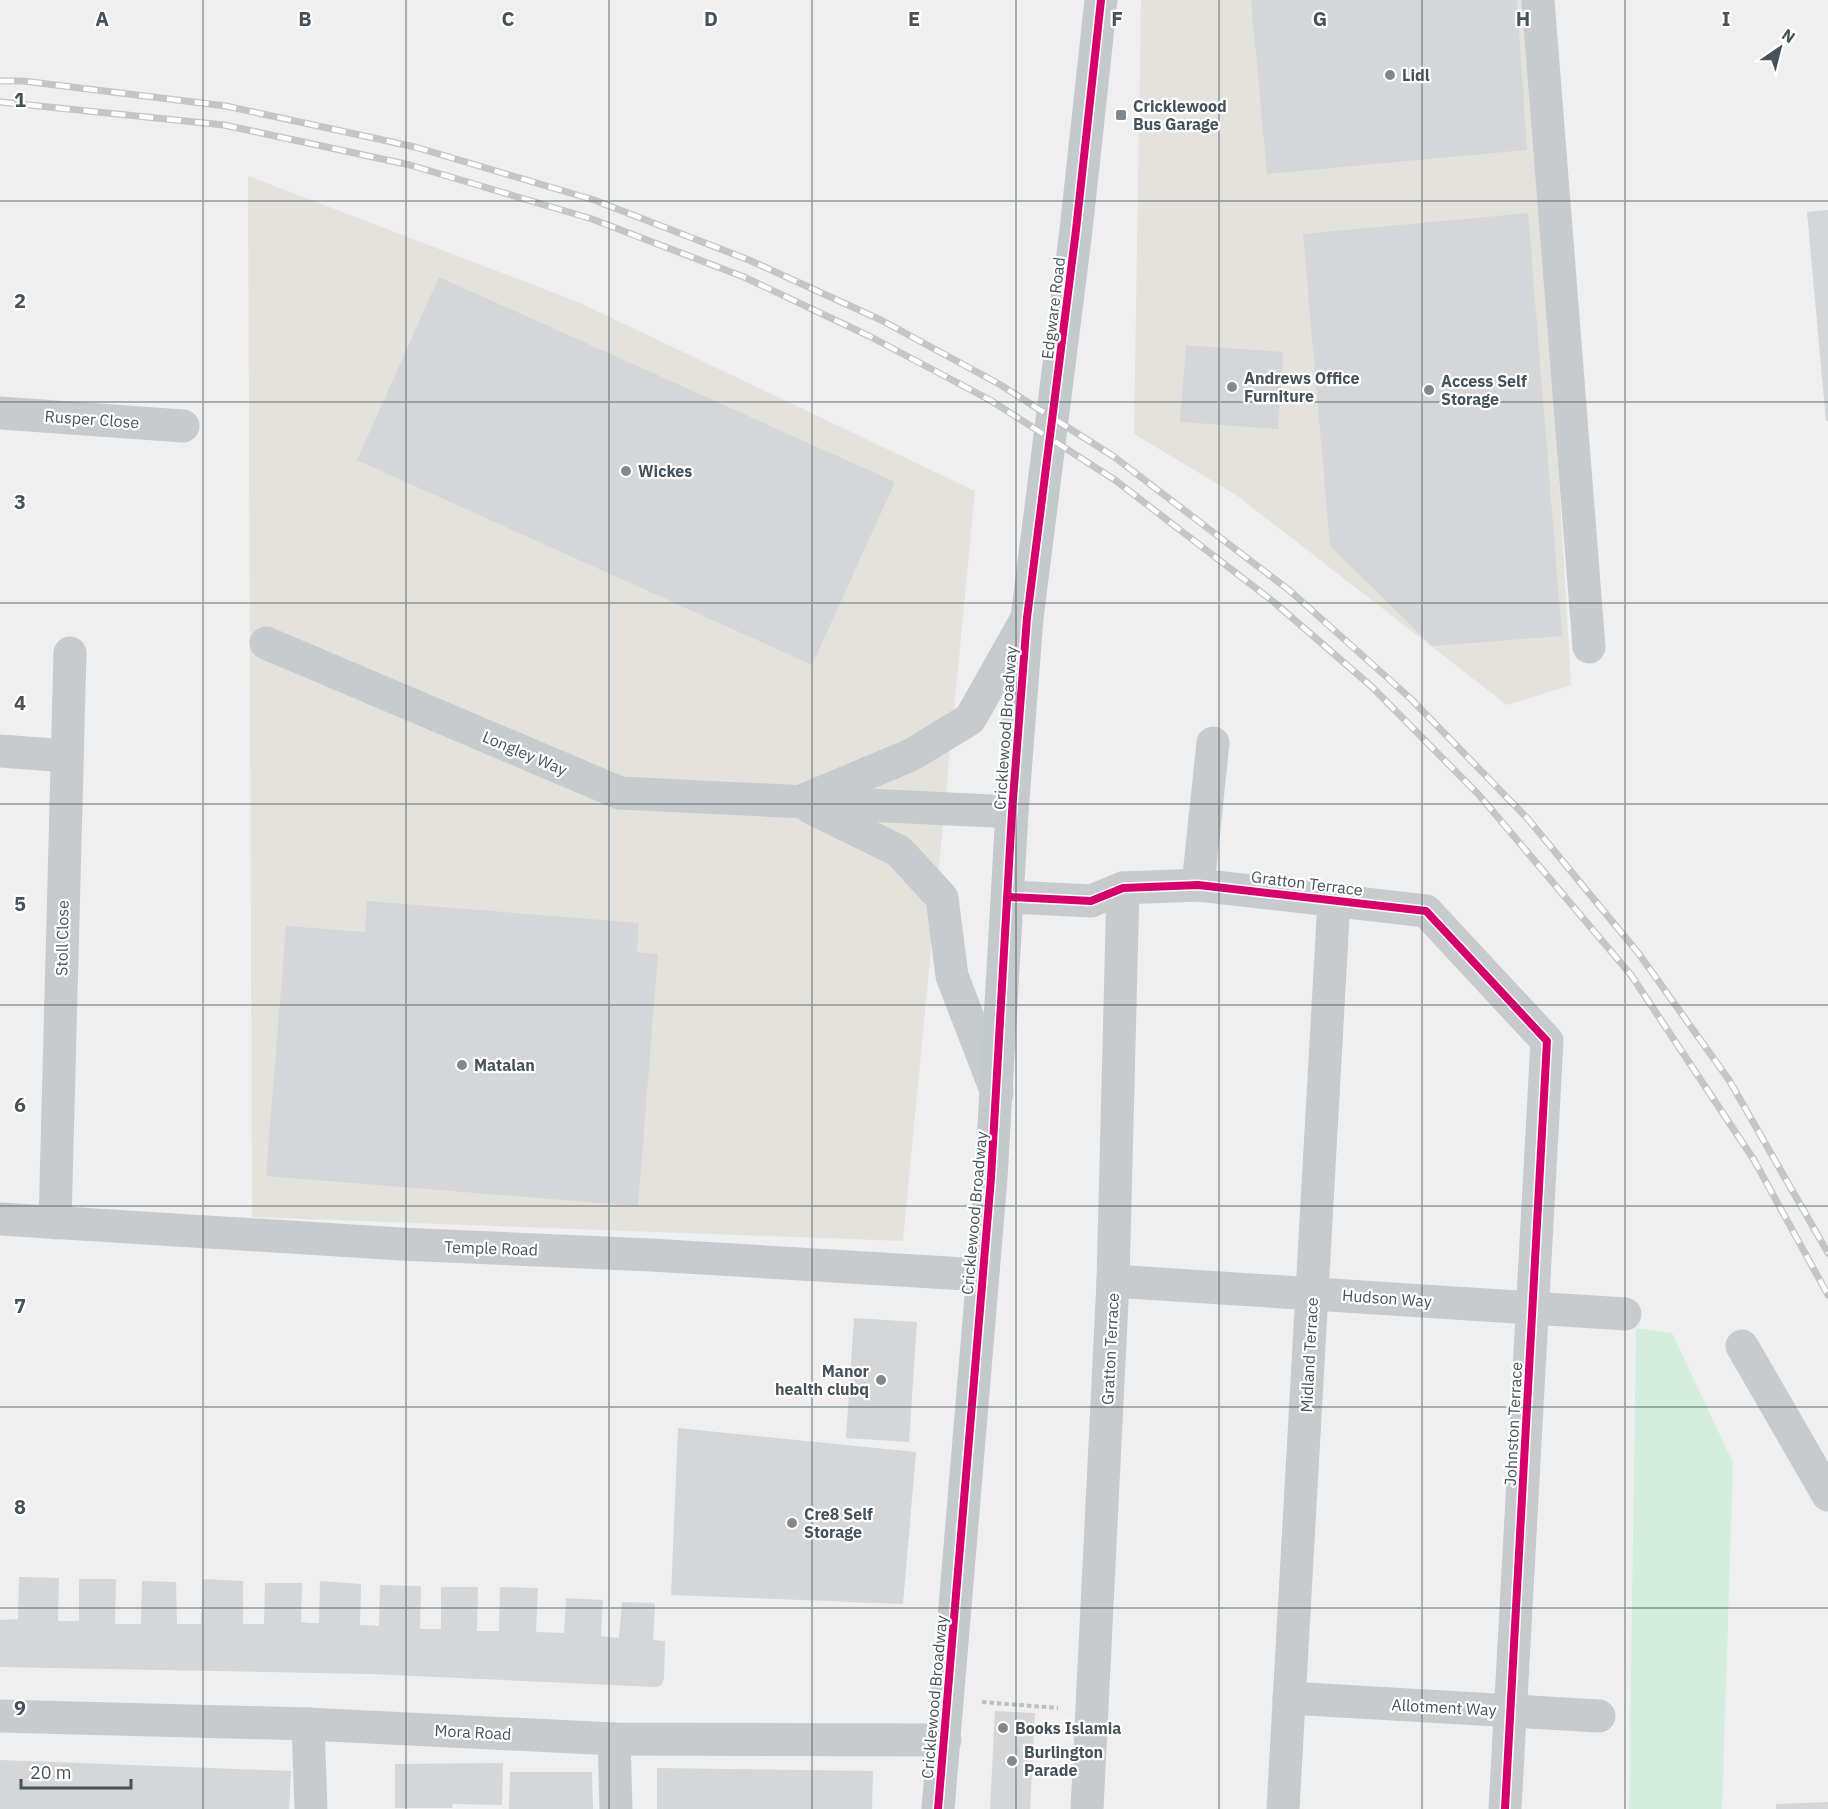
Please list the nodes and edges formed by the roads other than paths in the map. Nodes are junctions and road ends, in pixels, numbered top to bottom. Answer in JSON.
{"nodes":[{"id":1,"x":1101,"y":0,"type":"edge"},
{"id":2,"x":1538,"y":0,"type":"edge"},
{"id":3,"x":0,"y":413,"type":"edge"},
{"id":4,"x":183,"y":426,"type":"dead end"},
{"id":5,"x":1027,"y":618,"type":"junction"},
{"id":6,"x":266,"y":643,"type":"dead end"},
{"id":7,"x":1589,"y":647,"type":"dead end"},
{"id":8,"x":70,"y":653,"type":"dead end"},
{"id":9,"x":1213,"y":742,"type":"dead end"},
{"id":10,"x":0,"y":751,"type":"edge"},
{"id":11,"x":67,"y":756,"type":"junction"},
{"id":12,"x":798,"y":802,"type":"junction"},
{"id":13,"x":1012,"y":812,"type":"junction"},
{"id":14,"x":1198,"y":885,"type":"junction"},
{"id":15,"x":1123,"y":888,"type":"junction"},
{"id":16,"x":1009,"y":897,"type":"junction"},
{"id":17,"x":1334,"y":900,"type":"junction"},
{"id":18,"x":1547,"y":1041,"type":"joint"},
{"id":19,"x":997,"y":1093,"type":"junction"},
{"id":20,"x":0,"y":1219,"type":"edge"},
{"id":21,"x":55,"y":1222,"type":"junction"},
{"id":22,"x":982,"y":1275,"type":"junction"},
{"id":23,"x":1113,"y":1281,"type":"junction"},
{"id":24,"x":1312,"y":1293,"type":"junction"},
{"id":25,"x":1532,"y":1308,"type":"junction"},
{"id":26,"x":1625,"y":1314,"type":"dead end"},
{"id":27,"x":1742,"y":1346,"type":"dead end"},
{"id":28,"x":1828,"y":1495,"type":"edge"},
{"id":29,"x":1289,"y":1698,"type":"junction"},
{"id":30,"x":1512,"y":1711,"type":"junction"},
{"id":31,"x":0,"y":1716,"type":"edge"},
{"id":32,"x":1599,"y":1716,"type":"dead end"},
{"id":33,"x":308,"y":1724,"type":"junction"},
{"id":34,"x":614,"y":1739,"type":"junction"},
{"id":35,"x":945,"y":1740,"type":"junction"},
{"id":36,"x":311,"y":1809,"type":"edge"},
{"id":37,"x":616,"y":1809,"type":"edge"},
{"id":38,"x":938,"y":1809,"type":"edge"},
{"id":39,"x":1087,"y":1809,"type":"edge"},
{"id":40,"x":1283,"y":1809,"type":"edge"},
{"id":41,"x":1505,"y":1809,"type":"edge"}],
"edges":[{"from":1,"to":5,"type":"main road","name":"Edgware Road"},
{"from":2,"to":7,"type":"street"},
{"from":3,"to":4,"type":"street","name":"Rusper Close"},
{"from":5,"to":12,"type":"street","name":"Longley Way"},
{"from":5,"to":13,"type":"main road","name":"Cricklewood Broadway"},
{"from":6,"to":12,"type":"street","name":"Longley Way"},
{"from":8,"to":11,"type":"street","name":"Stoll Close"},
{"from":9,"to":14,"type":"street"},
{"from":10,"to":11,"type":"street"},
{"from":11,"to":21,"type":"street","name":"Stoll Close"},
{"from":12,"to":13,"type":"street","name":"Longley Way"},
{"from":12,"to":19,"type":"street"},
{"from":13,"to":16,"type":"main road","name":"Cricklewood Broadway"},
{"from":14,"to":15,"type":"street","name":"Gratton Terrace"},
{"from":14,"to":17,"type":"street","name":"Gratton Terrace"},
{"from":15,"to":16,"type":"street","name":"Gratton Terrace"},
{"from":15,"to":23,"type":"street","name":"Gratton Terrace"},
{"from":16,"to":19,"type":"main road","name":"Cricklewood Broadway"},
{"from":17,"to":18,"type":"street","name":"Gratton Terrace"},
{"from":17,"to":24,"type":"street","name":"Midland Terrace"},
{"from":18,"to":25,"type":"street","name":"Johnston Terrace"},
{"from":19,"to":22,"type":"main road","name":"Cricklewood Broadway"},
{"from":20,"to":21,"type":"street","name":"Temple Road"},
{"from":21,"to":22,"type":"street","name":"Temple Road"},
{"from":22,"to":35,"type":"main road","name":"Cricklewood Broadway"},
{"from":23,"to":24,"type":"street","name":"Hudson Way"},
{"from":23,"to":39,"type":"street","name":"Gratton Terrace"},
{"from":24,"to":25,"type":"street","name":"Hudson Way"},
{"from":24,"to":29,"type":"street","name":"Midland Terrace"},
{"from":25,"to":26,"type":"street","name":"Hudson Way"},
{"from":25,"to":30,"type":"street","name":"Johnston Terrace"},
{"from":27,"to":28,"type":"street"},
{"from":29,"to":30,"type":"street","name":"Allotment Way"},
{"from":29,"to":40,"type":"street","name":"Midland Terrace"},
{"from":30,"to":32,"type":"street","name":"Allotment Way"},
{"from":30,"to":41,"type":"street","name":"Johnston Terrace"},
{"from":31,"to":33,"type":"street","name":"Mora Road"},
{"from":33,"to":34,"type":"street","name":"Mora Road"},
{"from":33,"to":36,"type":"street"},
{"from":34,"to":35,"type":"street","name":"Mora Road"},
{"from":34,"to":37,"type":"street"},
{"from":35,"to":38,"type":"main road","name":"Cricklewood Broadway"}]}
